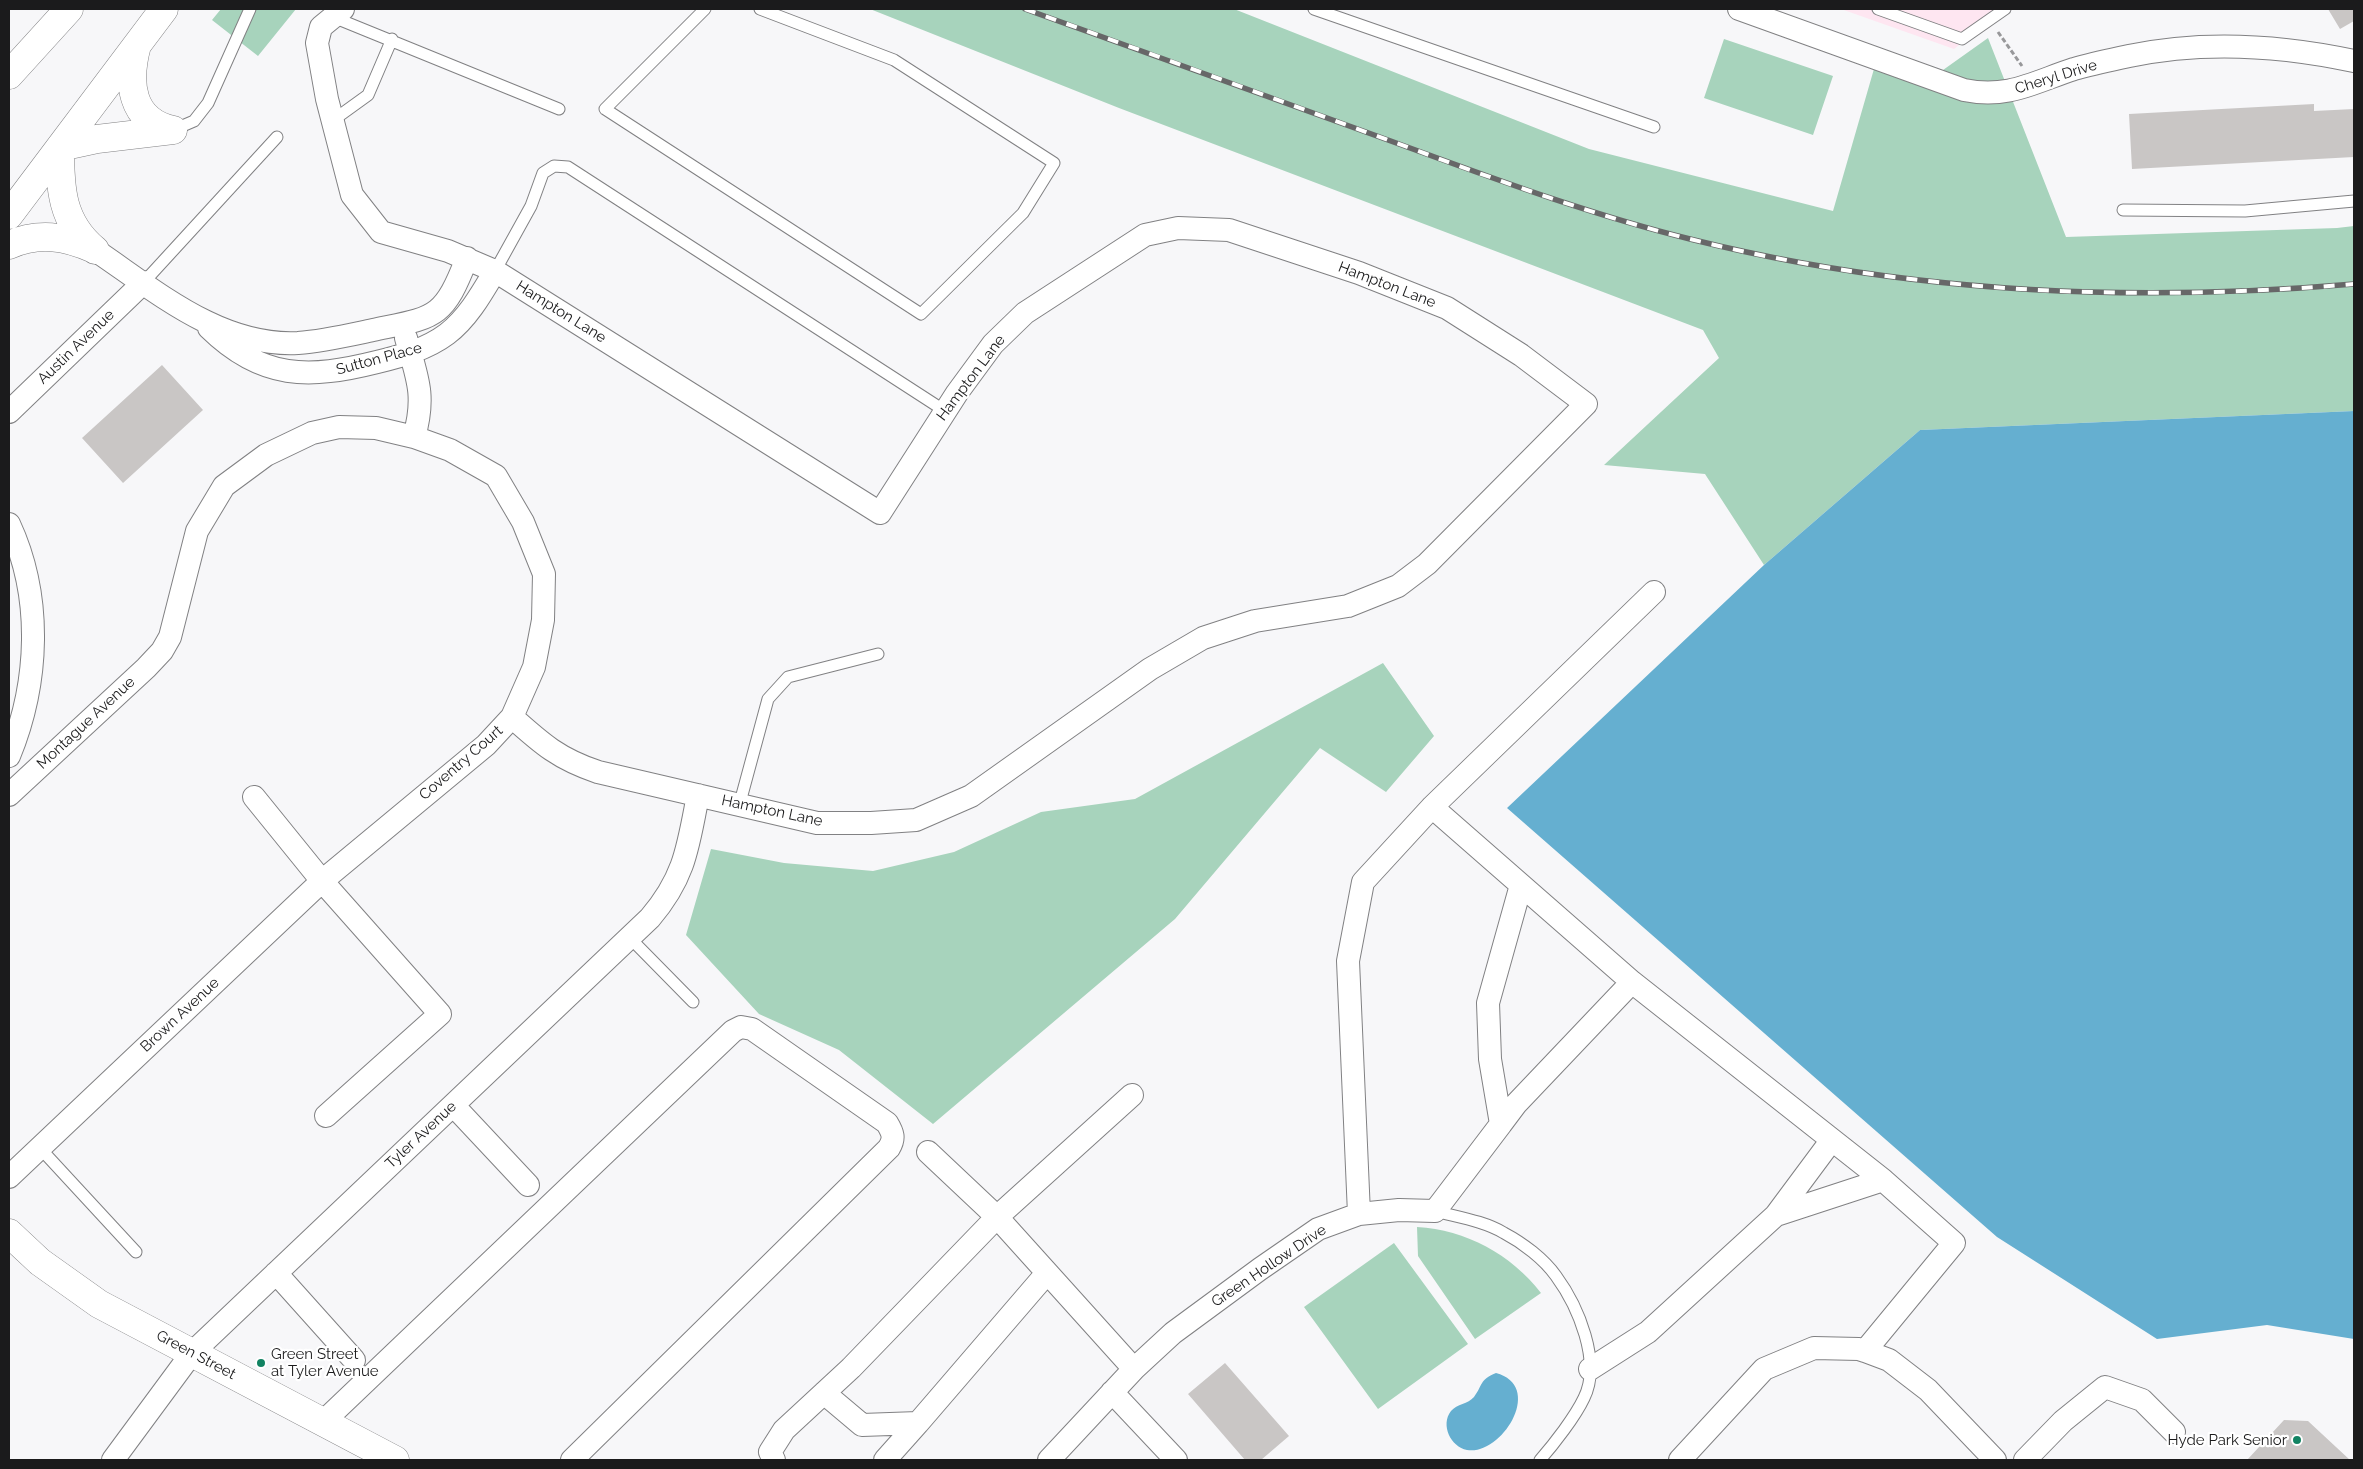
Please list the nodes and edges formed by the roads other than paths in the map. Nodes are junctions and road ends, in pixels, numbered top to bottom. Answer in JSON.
{"nodes":[{"id":1,"x":164,"y":9,"type":"edge"},
{"id":2,"x":250,"y":9,"type":"edge"},
{"id":3,"x":705,"y":9,"type":"edge"},
{"id":4,"x":760,"y":9,"type":"edge"},
{"id":5,"x":1314,"y":9,"type":"edge"},
{"id":6,"x":1739,"y":9,"type":"edge"},
{"id":7,"x":1878,"y":9,"type":"edge"},
{"id":8,"x":2005,"y":9,"type":"edge"},
{"id":9,"x":338,"y":13,"type":"edge"},
{"id":10,"x":64,"y":14,"type":"edge"},
{"id":11,"x":392,"y":39,"type":"junction"},
{"id":12,"x":138,"y":42,"type":"junction"},
{"id":13,"x":9,"y":47,"type":"edge"},
{"id":14,"x":2354,"y":61,"type":"edge"},
{"id":15,"x":9,"y":75,"type":"edge"},
{"id":16,"x":559,"y":109,"type":"dead end"},
{"id":17,"x":332,"y":121,"type":"junction"},
{"id":18,"x":1654,"y":127,"type":"dead end"},
{"id":19,"x":173,"y":130,"type":"junction"},
{"id":20,"x":277,"y":138,"type":"dead end"},
{"id":21,"x":60,"y":147,"type":"junction"},
{"id":22,"x":2354,"y":201,"type":"edge"},
{"id":23,"x":2123,"y":210,"type":"dead end"},
{"id":24,"x":9,"y":215,"type":"edge"},
{"id":25,"x":9,"y":246,"type":"edge"},
{"id":26,"x":95,"y":250,"type":"junction"},
{"id":27,"x":467,"y":258,"type":"junction"},
{"id":28,"x":495,"y":271,"type":"junction"},
{"id":29,"x":144,"y":282,"type":"junction"},
{"id":30,"x":201,"y":320,"type":"junction"},
{"id":31,"x":402,"y":324,"type":"junction"},
{"id":32,"x":315,"y":341,"type":"junction"},
{"id":33,"x":410,"y":353,"type":"junction"},
{"id":34,"x":317,"y":373,"type":"junction"},
{"id":35,"x":945,"y":411,"type":"junction"},
{"id":36,"x":9,"y":412,"type":"edge"},
{"id":37,"x":414,"y":436,"type":"junction"},
{"id":38,"x":9,"y":524,"type":"edge"},
{"id":39,"x":1654,"y":592,"type":"dead end"},
{"id":40,"x":162,"y":651,"type":"joint"},
{"id":41,"x":878,"y":654,"type":"dead end"},
{"id":42,"x":512,"y":718,"type":"junction"},
{"id":43,"x":9,"y":756,"type":"edge"},
{"id":44,"x":9,"y":795,"type":"edge"},
{"id":45,"x":698,"y":795,"type":"junction"},
{"id":46,"x":254,"y":798,"type":"dead end"},
{"id":47,"x":739,"y":806,"type":"junction"},
{"id":48,"x":1432,"y":808,"type":"junction"},
{"id":49,"x":353,"y":854,"type":"joint"},
{"id":50,"x":322,"y":881,"type":"junction"},
{"id":51,"x":1521,"y":885,"type":"junction"},
{"id":52,"x":629,"y":937,"type":"junction"},
{"id":53,"x":1632,"y":982,"type":"junction"},
{"id":54,"x":693,"y":1002,"type":"dead end"},
{"id":55,"x":1132,"y":1095,"type":"dead end"},
{"id":56,"x":453,"y":1105,"type":"junction"},
{"id":57,"x":326,"y":1116,"type":"dead end"},
{"id":58,"x":1501,"y":1124,"type":"junction"},
{"id":59,"x":1831,"y":1141,"type":"junction"},
{"id":60,"x":40,"y":1148,"type":"junction"},
{"id":61,"x":928,"y":1152,"type":"dead end"},
{"id":62,"x":9,"y":1177,"type":"edge"},
{"id":63,"x":1883,"y":1180,"type":"junction"},
{"id":64,"x":528,"y":1185,"type":"dead end"},
{"id":65,"x":1435,"y":1210,"type":"junction"},
{"id":66,"x":1359,"y":1214,"type":"junction"},
{"id":67,"x":1776,"y":1215,"type":"junction"},
{"id":68,"x":997,"y":1217,"type":"junction"},
{"id":69,"x":9,"y":1233,"type":"edge"},
{"id":70,"x":136,"y":1252,"type":"dead end"},
{"id":71,"x":276,"y":1273,"type":"junction"},
{"id":72,"x":1047,"y":1273,"type":"junction"},
{"id":73,"x":1865,"y":1351,"type":"junction"},
{"id":74,"x":192,"y":1352,"type":"junction"},
{"id":75,"x":354,"y":1360,"type":"dead end"},
{"id":76,"x":1134,"y":1369,"type":"junction"},
{"id":77,"x":1590,"y":1369,"type":"junction"},
{"id":78,"x":1112,"y":1392,"type":"junction"},
{"id":79,"x":824,"y":1393,"type":"junction"},
{"id":80,"x":323,"y":1422,"type":"junction"},
{"id":81,"x":918,"y":1423,"type":"junction"},
{"id":82,"x":2174,"y":1432,"type":"dead end"},
{"id":83,"x":113,"y":1460,"type":"edge"},
{"id":84,"x":395,"y":1460,"type":"edge"},
{"id":85,"x":572,"y":1460,"type":"edge"},
{"id":86,"x":774,"y":1460,"type":"edge"},
{"id":87,"x":885,"y":1460,"type":"edge"},
{"id":88,"x":1049,"y":1460,"type":"edge"},
{"id":89,"x":1176,"y":1460,"type":"edge"},
{"id":90,"x":1540,"y":1460,"type":"edge"},
{"id":91,"x":1680,"y":1460,"type":"edge"},
{"id":92,"x":1995,"y":1460,"type":"edge"},
{"id":93,"x":2025,"y":1460,"type":"edge"}],
"edges":[{"from":1,"to":12,"type":"main road"},
{"from":2,"to":19,"type":"lane"},
{"from":3,"to":4,"type":"lane"},
{"from":5,"to":18,"type":"lane"},
{"from":6,"to":14,"type":"street","name":"Cheryl Drive"},
{"from":7,"to":8,"type":"lane"},
{"from":9,"to":11,"type":"lane"},
{"from":9,"to":17,"type":"street","name":"Hampton Lane"},
{"from":10,"to":13,"type":"main road"},
{"from":10,"to":15,"type":"main road"},
{"from":11,"to":16,"type":"lane"},
{"from":11,"to":17,"type":"lane"},
{"from":12,"to":19,"type":"main road"},
{"from":12,"to":21,"type":"main road"},
{"from":17,"to":27,"type":"street","name":"Hampton Lane"},
{"from":19,"to":21,"type":"main road"},
{"from":20,"to":29,"type":"lane"},
{"from":21,"to":24,"type":"main road"},
{"from":21,"to":26,"type":"main road"},
{"from":22,"to":23,"type":"lane"},
{"from":25,"to":26,"type":"main road"},
{"from":26,"to":29,"type":"street","name":"Sutton Place"},
{"from":27,"to":28,"type":"street","name":"Hampton Lane"},
{"from":27,"to":31,"type":"street","name":"Sutton Place"},
{"from":28,"to":33,"type":"street","name":"Sutton Place"},
{"from":28,"to":35,"type":"street","name":"Hampton Lane"},
{"from":28,"to":35,"type":"lane"},
{"from":29,"to":30,"type":"street","name":"Sutton Place"},
{"from":29,"to":36,"type":"street","name":"Austin Avenue"},
{"from":30,"to":32,"type":"street","name":"Sutton Place"},
{"from":30,"to":34,"type":"street","name":"Sutton Place"},
{"from":31,"to":32,"type":"street","name":"Sutton Place"},
{"from":31,"to":33,"type":"street"},
{"from":32,"to":34,"type":"street","name":"Sutton Place"},
{"from":33,"to":34,"type":"street","name":"Sutton Place"},
{"from":33,"to":37,"type":"street"},
{"from":35,"to":47,"type":"street","name":"Hampton Lane"},
{"from":37,"to":40,"type":"street","name":"Coventry Court"},
{"from":37,"to":42,"type":"street","name":"Coventry Court"},
{"from":38,"to":43,"type":"street"},
{"from":39,"to":48,"type":"street"},
{"from":40,"to":44,"type":"street","name":"Montague Avenue"},
{"from":41,"to":47,"type":"lane"},
{"from":42,"to":45,"type":"street","name":"Hampton Lane"},
{"from":42,"to":49,"type":"street","name":"Coventry Court"},
{"from":45,"to":47,"type":"street","name":"Hampton Lane"},
{"from":45,"to":52,"type":"street","name":"Tyler Avenue"},
{"from":46,"to":50,"type":"street"},
{"from":48,"to":51,"type":"street"},
{"from":48,"to":66,"type":"street"},
{"from":49,"to":50,"type":"street","name":"Brown Avenue"},
{"from":50,"to":57,"type":"street"},
{"from":50,"to":60,"type":"street","name":"Brown Avenue"},
{"from":51,"to":53,"type":"street"},
{"from":51,"to":58,"type":"street"},
{"from":52,"to":54,"type":"lane"},
{"from":52,"to":56,"type":"street","name":"Tyler Avenue"},
{"from":53,"to":58,"type":"street"},
{"from":53,"to":59,"type":"street"},
{"from":55,"to":68,"type":"street"},
{"from":56,"to":64,"type":"street"},
{"from":56,"to":71,"type":"street","name":"Tyler Avenue"},
{"from":58,"to":65,"type":"street"},
{"from":59,"to":63,"type":"street"},
{"from":59,"to":67,"type":"street"},
{"from":60,"to":62,"type":"street","name":"Brown Avenue"},
{"from":60,"to":70,"type":"lane"},
{"from":61,"to":68,"type":"street"},
{"from":63,"to":67,"type":"street"},
{"from":63,"to":73,"type":"street"},
{"from":65,"to":66,"type":"street","name":"Green Hollow Drive"},
{"from":65,"to":77,"type":"lane"},
{"from":66,"to":76,"type":"street","name":"Green Hollow Drive"},
{"from":67,"to":77,"type":"street"},
{"from":68,"to":72,"type":"street"},
{"from":68,"to":79,"type":"street"},
{"from":69,"to":74,"type":"main road","name":"Green Street"},
{"from":71,"to":74,"type":"street","name":"Tyler Avenue"},
{"from":71,"to":75,"type":"street"},
{"from":72,"to":76,"type":"street"},
{"from":72,"to":81,"type":"street"},
{"from":73,"to":91,"type":"street"},
{"from":73,"to":92,"type":"street"},
{"from":74,"to":80,"type":"main road","name":"Green Street"},
{"from":74,"to":83,"type":"street","name":"Tyler Avenue"},
{"from":76,"to":78,"type":"street","name":"Green Hollow Drive"},
{"from":77,"to":90,"type":"lane"},
{"from":78,"to":88,"type":"street","name":"Green Hollow Drive"},
{"from":78,"to":89,"type":"street"},
{"from":79,"to":81,"type":"street"},
{"from":79,"to":86,"type":"street"},
{"from":80,"to":84,"type":"main road","name":"Green Street"},
{"from":80,"to":85,"type":"street"},
{"from":81,"to":87,"type":"street"},
{"from":82,"to":93,"type":"street"}]}
